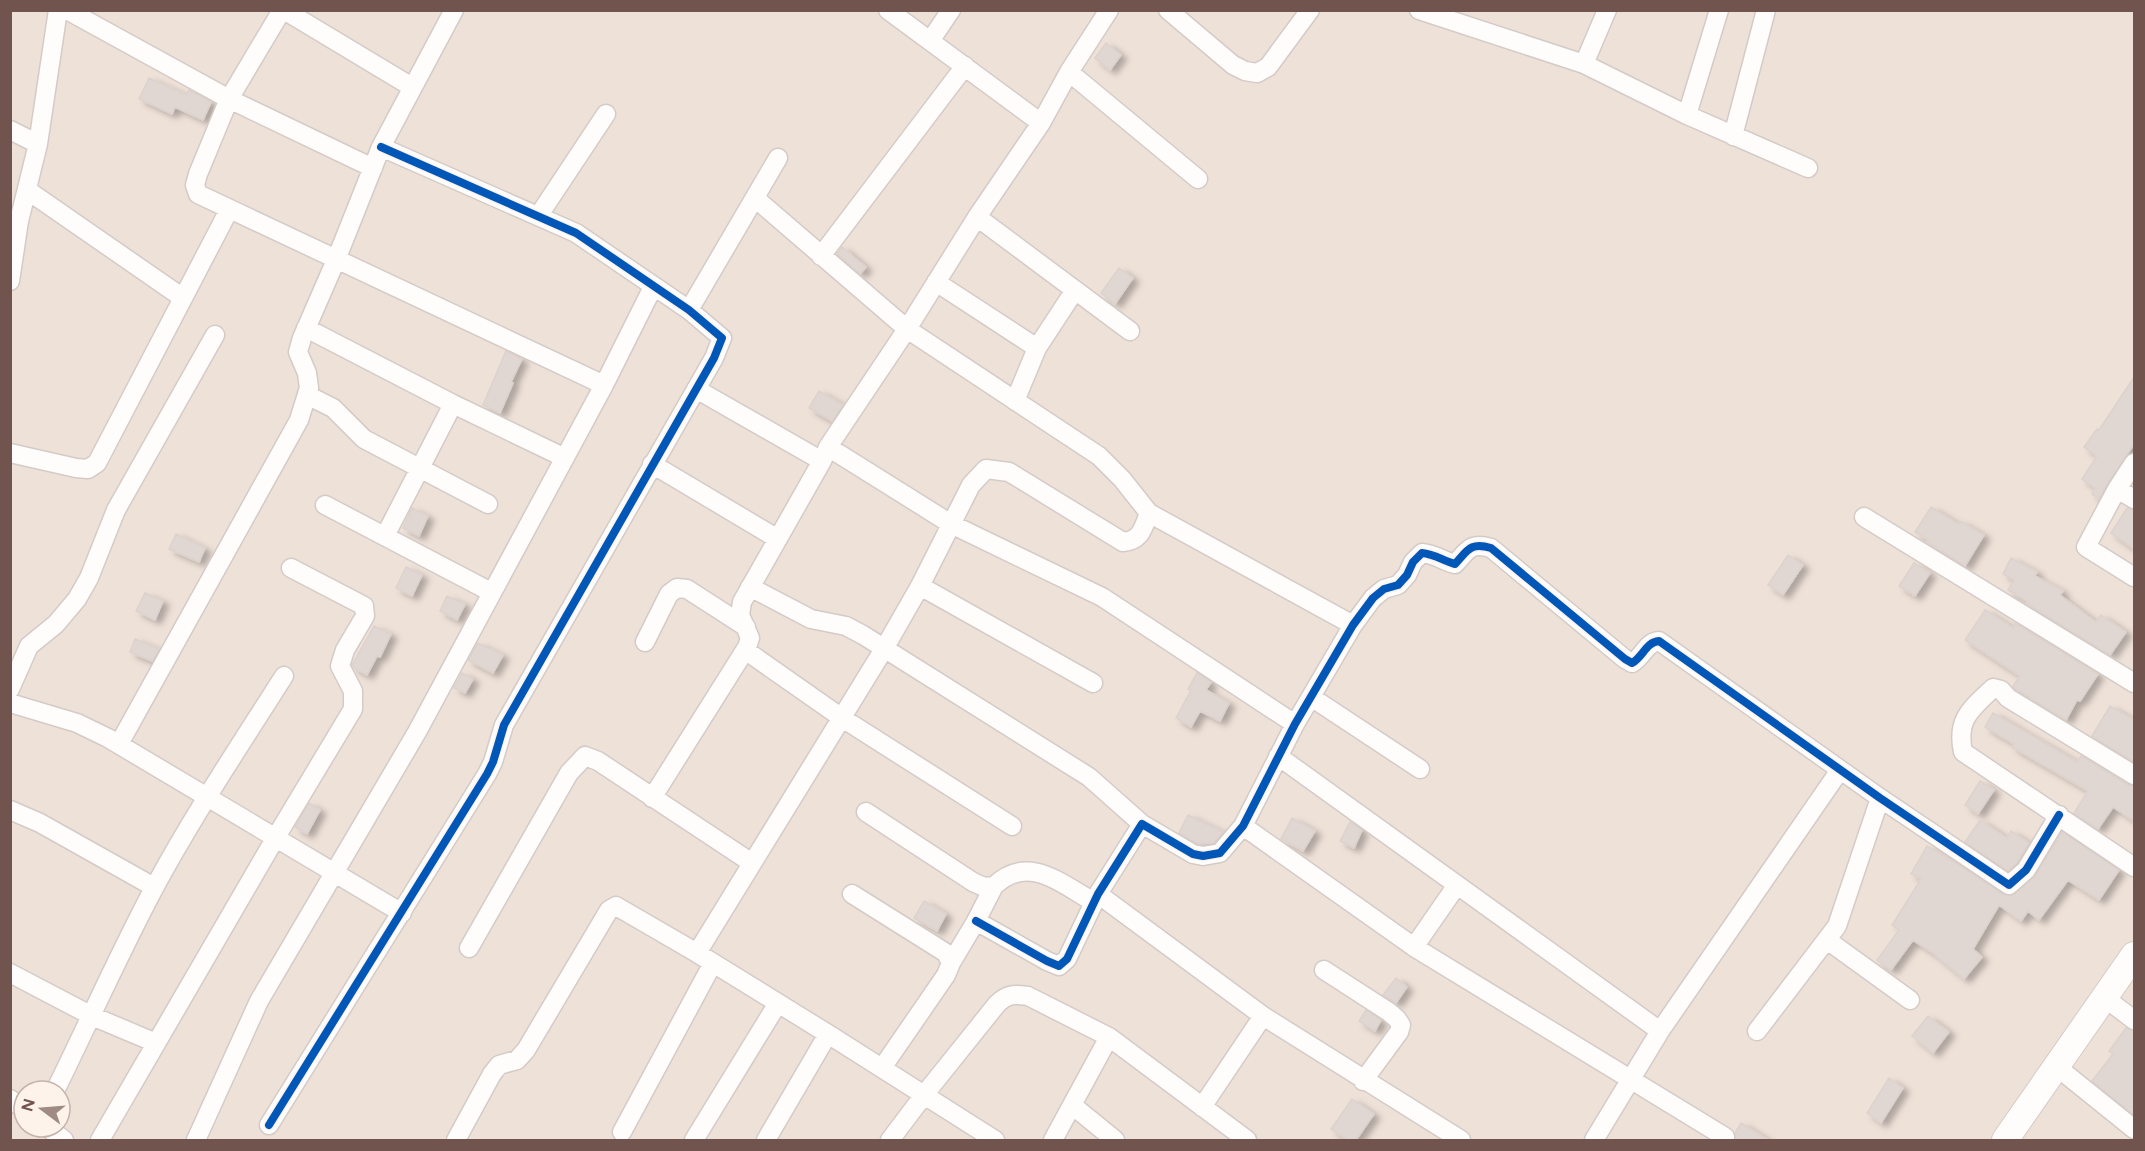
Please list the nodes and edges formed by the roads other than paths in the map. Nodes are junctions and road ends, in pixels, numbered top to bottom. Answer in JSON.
{"nodes":[{"id":1,"x":58,"y":10,"type":"edge"},
{"id":2,"x":67,"y":10,"type":"edge"},
{"id":3,"x":283,"y":10,"type":"edge"},
{"id":4,"x":454,"y":10,"type":"edge"},
{"id":5,"x":888,"y":10,"type":"edge"},
{"id":6,"x":951,"y":10,"type":"edge"},
{"id":7,"x":1109,"y":10,"type":"edge"},
{"id":8,"x":1310,"y":10,"type":"edge"},
{"id":9,"x":1419,"y":10,"type":"edge"},
{"id":10,"x":1606,"y":10,"type":"edge"},
{"id":11,"x":1719,"y":10,"type":"edge"},
{"id":12,"x":1766,"y":10,"type":"edge"},
{"id":13,"x":1170,"y":11,"type":"edge"},
{"id":14,"x":930,"y":41,"type":"junction"},
{"id":15,"x":1584,"y":64,"type":"junction"},
{"id":16,"x":965,"y":66,"type":"junction"},
{"id":17,"x":1069,"y":72,"type":"junction"},
{"id":18,"x":412,"y":87,"type":"junction"},
{"id":19,"x":229,"y":99,"type":"junction"},
{"id":20,"x":606,"y":114,"type":"dead end"},
{"id":21,"x":1687,"y":115,"type":"junction"},
{"id":22,"x":1041,"y":123,"type":"junction"},
{"id":23,"x":10,"y":130,"type":"edge"},
{"id":24,"x":1732,"y":136,"type":"junction"},
{"id":25,"x":38,"y":144,"type":"junction"},
{"id":26,"x":381,"y":147,"type":"junction"},
{"id":27,"x":778,"y":158,"type":"dead end"},
{"id":28,"x":373,"y":168,"type":"junction"},
{"id":29,"x":1808,"y":168,"type":"dead end"},
{"id":30,"x":1198,"y":179,"type":"dead end"},
{"id":31,"x":27,"y":190,"type":"junction"},
{"id":32,"x":755,"y":198,"type":"junction"},
{"id":33,"x":229,"y":210,"type":"junction"},
{"id":34,"x":539,"y":215,"type":"junction"},
{"id":35,"x":977,"y":217,"type":"junction"},
{"id":36,"x":12,"y":256,"type":"edge"},
{"id":37,"x":821,"y":256,"type":"junction"},
{"id":38,"x":336,"y":260,"type":"junction"},
{"id":39,"x":10,"y":281,"type":"edge"},
{"id":40,"x":936,"y":282,"type":"junction"},
{"id":41,"x":653,"y":288,"type":"junction"},
{"id":42,"x":1075,"y":291,"type":"junction"},
{"id":43,"x":183,"y":298,"type":"junction"},
{"id":44,"x":688,"y":310,"type":"junction"},
{"id":45,"x":306,"y":328,"type":"junction"},
{"id":46,"x":907,"y":329,"type":"junction"},
{"id":47,"x":1130,"y":331,"type":"dead end"},
{"id":48,"x":215,"y":335,"type":"dead end"},
{"id":49,"x":1037,"y":348,"type":"junction"},
{"id":50,"x":603,"y":385,"type":"junction"},
{"id":51,"x":696,"y":389,"type":"junction"},
{"id":52,"x":307,"y":395,"type":"junction"},
{"id":53,"x":1015,"y":401,"type":"junction"},
{"id":54,"x":453,"y":404,"type":"junction"},
{"id":55,"x":10,"y":453,"type":"edge"},
{"id":56,"x":825,"y":454,"type":"junction"},
{"id":57,"x":563,"y":457,"type":"junction"},
{"id":58,"x":2134,"y":463,"type":"edge"},
{"id":59,"x":652,"y":464,"type":"junction"},
{"id":60,"x":420,"y":469,"type":"junction"},
{"id":61,"x":2117,"y":489,"type":"junction"},
{"id":62,"x":2134,"y":499,"type":"edge"},
{"id":63,"x":488,"y":504,"type":"dead end"},
{"id":64,"x":325,"y":505,"type":"dead end"},
{"id":65,"x":1149,"y":513,"type":"junction"},
{"id":66,"x":1864,"y":517,"type":"dead end"},
{"id":67,"x":951,"y":524,"type":"junction"},
{"id":68,"x":385,"y":536,"type":"junction"},
{"id":69,"x":778,"y":539,"type":"junction"},
{"id":70,"x":291,"y":568,"type":"dead end"},
{"id":71,"x":2134,"y":578,"type":"edge"},
{"id":72,"x":920,"y":586,"type":"junction"},
{"id":73,"x":750,"y":587,"type":"junction"},
{"id":74,"x":491,"y":592,"type":"junction"},
{"id":75,"x":1353,"y":625,"type":"junction"},
{"id":76,"x":746,"y":627,"type":"junction"},
{"id":77,"x":645,"y":642,"type":"dead end"},
{"id":78,"x":884,"y":649,"type":"junction"},
{"id":79,"x":746,"y":650,"type":"junction"},
{"id":80,"x":284,"y":676,"type":"dead end"},
{"id":81,"x":1093,"y":683,"type":"dead end"},
{"id":82,"x":2134,"y":683,"type":"edge"},
{"id":83,"x":10,"y":689,"type":"edge"},
{"id":84,"x":1311,"y":697,"type":"junction"},
{"id":85,"x":10,"y":703,"type":"edge"},
{"id":86,"x":842,"y":718,"type":"junction"},
{"id":87,"x":1295,"y":724,"type":"junction"},
{"id":88,"x":119,"y":744,"type":"junction"},
{"id":89,"x":1278,"y":756,"type":"junction"},
{"id":90,"x":1420,"y":769,"type":"dead end"},
{"id":91,"x":1840,"y":770,"type":"junction"},
{"id":92,"x":2134,"y":774,"type":"edge"},
{"id":93,"x":207,"y":796,"type":"junction"},
{"id":94,"x":652,"y":798,"type":"junction"},
{"id":95,"x":1880,"y":798,"type":"junction"},
{"id":96,"x":10,"y":810,"type":"edge"},
{"id":97,"x":866,"y":812,"type":"dead end"},
{"id":98,"x":2059,"y":815,"type":"junction"},
{"id":99,"x":1142,"y":824,"type":"junction"},
{"id":100,"x":1012,"y":826,"type":"dead end"},
{"id":101,"x":1244,"y":826,"type":"junction"},
{"id":102,"x":276,"y":837,"type":"junction"},
{"id":103,"x":752,"y":862,"type":"junction"},
{"id":104,"x":2134,"y":867,"type":"edge"},
{"id":105,"x":336,"y":872,"type":"junction"},
{"id":106,"x":1457,"y":885,"type":"junction"},
{"id":107,"x":994,"y":886,"type":"junction"},
{"id":108,"x":154,"y":887,"type":"junction"},
{"id":109,"x":852,"y":894,"type":"dead end"},
{"id":110,"x":1096,"y":898,"type":"junction"},
{"id":111,"x":402,"y":913,"type":"junction"},
{"id":112,"x":976,"y":921,"type":"junction"},
{"id":113,"x":1827,"y":940,"type":"junction"},
{"id":114,"x":1414,"y":947,"type":"junction"},
{"id":115,"x":469,"y":948,"type":"dead end"},
{"id":116,"x":697,"y":953,"type":"junction"},
{"id":117,"x":2134,"y":955,"type":"edge"},
{"id":118,"x":713,"y":963,"type":"junction"},
{"id":119,"x":951,"y":963,"type":"junction"},
{"id":120,"x":1324,"y":970,"type":"dead end"},
{"id":121,"x":10,"y":973,"type":"edge"},
{"id":122,"x":2105,"y":998,"type":"junction"},
{"id":123,"x":1910,"y":1000,"type":"dead end"},
{"id":124,"x":778,"y":1003,"type":"junction"},
{"id":125,"x":92,"y":1016,"type":"junction"},
{"id":126,"x":1263,"y":1016,"type":"junction"},
{"id":127,"x":2134,"y":1020,"type":"edge"},
{"id":128,"x":1660,"y":1031,"type":"junction"},
{"id":129,"x":1757,"y":1031,"type":"dead end"},
{"id":130,"x":828,"y":1034,"type":"junction"},
{"id":131,"x":1109,"y":1037,"type":"junction"},
{"id":132,"x":156,"y":1043,"type":"junction"},
{"id":133,"x":2057,"y":1067,"type":"junction"},
{"id":134,"x":882,"y":1068,"type":"junction"},
{"id":135,"x":1630,"y":1078,"type":"junction"},
{"id":136,"x":61,"y":1079,"type":"edge"},
{"id":137,"x":1363,"y":1081,"type":"junction"},
{"id":138,"x":924,"y":1095,"type":"junction"},
{"id":139,"x":1072,"y":1105,"type":"junction"},
{"id":140,"x":1202,"y":1107,"type":"junction"},
{"id":141,"x":269,"y":1125,"type":"dead end"},
{"id":142,"x":2134,"y":1129,"type":"edge"},
{"id":143,"x":622,"y":1132,"type":"dead end"},
{"id":144,"x":1725,"y":1137,"type":"dead end"},
{"id":145,"x":2012,"y":1138,"type":"edge"},
{"id":146,"x":100,"y":1140,"type":"edge"},
{"id":147,"x":196,"y":1140,"type":"edge"},
{"id":148,"x":456,"y":1140,"type":"edge"},
{"id":149,"x":694,"y":1140,"type":"edge"},
{"id":150,"x":766,"y":1140,"type":"edge"},
{"id":151,"x":890,"y":1140,"type":"edge"},
{"id":152,"x":995,"y":1140,"type":"edge"},
{"id":153,"x":1053,"y":1140,"type":"edge"},
{"id":154,"x":1115,"y":1140,"type":"edge"},
{"id":155,"x":1247,"y":1140,"type":"edge"},
{"id":156,"x":1461,"y":1140,"type":"edge"},
{"id":157,"x":1594,"y":1140,"type":"edge"}],
"edges":[{"from":1,"to":25,"type":"street"},
{"from":2,"to":19,"type":"street"},
{"from":3,"to":18,"type":"street"},
{"from":3,"to":19,"type":"street"},
{"from":4,"to":18,"type":"street"},
{"from":5,"to":14,"type":"street"},
{"from":6,"to":14,"type":"street"},
{"from":7,"to":17,"type":"street"},
{"from":8,"to":13,"type":"street"},
{"from":9,"to":15,"type":"street"},
{"from":10,"to":15,"type":"street"},
{"from":11,"to":21,"type":"street"},
{"from":12,"to":24,"type":"street"},
{"from":14,"to":16,"type":"street"},
{"from":15,"to":21,"type":"street"},
{"from":16,"to":22,"type":"street"},
{"from":16,"to":37,"type":"street"},
{"from":17,"to":22,"type":"street"},
{"from":17,"to":30,"type":"street"},
{"from":18,"to":26,"type":"street"},
{"from":19,"to":28,"type":"street"},
{"from":19,"to":33,"type":"street"},
{"from":20,"to":34,"type":"street"},
{"from":21,"to":24,"type":"street"},
{"from":22,"to":35,"type":"street"},
{"from":23,"to":25,"type":"street"},
{"from":24,"to":29,"type":"street"},
{"from":25,"to":31,"type":"street"},
{"from":26,"to":28,"type":"street"},
{"from":26,"to":34,"type":"street"},
{"from":27,"to":32,"type":"street"},
{"from":28,"to":38,"type":"street"},
{"from":31,"to":36,"type":"street"},
{"from":31,"to":43,"type":"street"},
{"from":32,"to":37,"type":"street"},
{"from":32,"to":44,"type":"street"},
{"from":33,"to":38,"type":"street"},
{"from":33,"to":43,"type":"street"},
{"from":34,"to":41,"type":"street"},
{"from":35,"to":40,"type":"street"},
{"from":35,"to":42,"type":"street"},
{"from":36,"to":39,"type":"street"},
{"from":37,"to":46,"type":"street"},
{"from":38,"to":45,"type":"street"},
{"from":38,"to":50,"type":"street"},
{"from":40,"to":46,"type":"street"},
{"from":40,"to":49,"type":"street"},
{"from":41,"to":44,"type":"street"},
{"from":41,"to":50,"type":"street"},
{"from":42,"to":47,"type":"street"},
{"from":42,"to":49,"type":"street"},
{"from":43,"to":55,"type":"street"},
{"from":44,"to":51,"type":"street"},
{"from":45,"to":52,"type":"street"},
{"from":45,"to":54,"type":"street"},
{"from":46,"to":53,"type":"street"},
{"from":46,"to":56,"type":"street"},
{"from":48,"to":83,"type":"street"},
{"from":49,"to":53,"type":"street"},
{"from":50,"to":57,"type":"street"},
{"from":51,"to":56,"type":"street"},
{"from":51,"to":59,"type":"street"},
{"from":52,"to":60,"type":"street"},
{"from":52,"to":88,"type":"street"},
{"from":53,"to":65,"type":"street"},
{"from":54,"to":57,"type":"street"},
{"from":54,"to":60,"type":"street"},
{"from":56,"to":67,"type":"street"},
{"from":56,"to":69,"type":"street"},
{"from":57,"to":74,"type":"street"},
{"from":58,"to":61,"type":"street"},
{"from":59,"to":69,"type":"street"},
{"from":59,"to":111,"type":"street"},
{"from":60,"to":63,"type":"street"},
{"from":60,"to":68,"type":"street"},
{"from":61,"to":62,"type":"street"},
{"from":61,"to":71,"type":"street"},
{"from":64,"to":68,"type":"street"},
{"from":65,"to":67,"type":"street"},
{"from":65,"to":75,"type":"street"},
{"from":66,"to":82,"type":"street"},
{"from":67,"to":72,"type":"street"},
{"from":67,"to":87,"type":"street"},
{"from":68,"to":74,"type":"street"},
{"from":69,"to":73,"type":"street"},
{"from":70,"to":102,"type":"street"},
{"from":72,"to":78,"type":"street"},
{"from":72,"to":81,"type":"street"},
{"from":73,"to":76,"type":"street"},
{"from":73,"to":78,"type":"street"},
{"from":74,"to":105,"type":"street"},
{"from":75,"to":84,"type":"street"},
{"from":75,"to":91,"type":"street"},
{"from":76,"to":77,"type":"street"},
{"from":76,"to":79,"type":"street"},
{"from":78,"to":86,"type":"street"},
{"from":78,"to":99,"type":"street"},
{"from":79,"to":86,"type":"street"},
{"from":79,"to":94,"type":"street"},
{"from":80,"to":93,"type":"street"},
{"from":84,"to":87,"type":"street"},
{"from":84,"to":90,"type":"street"},
{"from":85,"to":88,"type":"street"},
{"from":86,"to":100,"type":"street"},
{"from":86,"to":103,"type":"street"},
{"from":87,"to":89,"type":"street"},
{"from":88,"to":93,"type":"street"},
{"from":89,"to":101,"type":"street"},
{"from":89,"to":106,"type":"street"},
{"from":91,"to":95,"type":"street"},
{"from":91,"to":128,"type":"street"},
{"from":92,"to":98,"type":"street"},
{"from":93,"to":102,"type":"street"},
{"from":93,"to":108,"type":"street"},
{"from":94,"to":103,"type":"street"},
{"from":94,"to":115,"type":"street"},
{"from":95,"to":98,"type":"street"},
{"from":95,"to":113,"type":"street"},
{"from":96,"to":108,"type":"street"},
{"from":97,"to":107,"type":"street"},
{"from":98,"to":104,"type":"street"},
{"from":99,"to":101,"type":"street"},
{"from":99,"to":110,"type":"street"},
{"from":101,"to":114,"type":"street"},
{"from":102,"to":105,"type":"street"},
{"from":102,"to":132,"type":"street"},
{"from":103,"to":116,"type":"street"},
{"from":105,"to":111,"type":"street"},
{"from":105,"to":147,"type":"street"},
{"from":106,"to":114,"type":"street"},
{"from":106,"to":128,"type":"street"},
{"from":107,"to":110,"type":"street"},
{"from":107,"to":112,"type":"street"},
{"from":108,"to":125,"type":"street"},
{"from":109,"to":119,"type":"street"},
{"from":110,"to":112,"type":"street"},
{"from":110,"to":126,"type":"street"},
{"from":111,"to":141,"type":"street"},
{"from":112,"to":119,"type":"street"},
{"from":113,"to":123,"type":"street"},
{"from":113,"to":129,"type":"street"},
{"from":114,"to":135,"type":"street"},
{"from":116,"to":118,"type":"street"},
{"from":116,"to":148,"type":"street"},
{"from":117,"to":122,"type":"main road"},
{"from":118,"to":124,"type":"street"},
{"from":118,"to":143,"type":"street"},
{"from":119,"to":134,"type":"street"},
{"from":120,"to":137,"type":"street"},
{"from":121,"to":125,"type":"street"},
{"from":122,"to":127,"type":"street"},
{"from":122,"to":133,"type":"main road"},
{"from":124,"to":130,"type":"street"},
{"from":124,"to":149,"type":"street"},
{"from":125,"to":132,"type":"street"},
{"from":125,"to":136,"type":"street"},
{"from":126,"to":137,"type":"street"},
{"from":126,"to":140,"type":"street"},
{"from":128,"to":135,"type":"street"},
{"from":130,"to":134,"type":"street"},
{"from":130,"to":150,"type":"street"},
{"from":131,"to":138,"type":"street"},
{"from":131,"to":139,"type":"street"},
{"from":131,"to":140,"type":"street"},
{"from":132,"to":146,"type":"street"},
{"from":133,"to":142,"type":"street"},
{"from":133,"to":145,"type":"main road"},
{"from":134,"to":138,"type":"street"},
{"from":135,"to":144,"type":"street"},
{"from":135,"to":157,"type":"street"},
{"from":137,"to":156,"type":"street"},
{"from":138,"to":151,"type":"street"},
{"from":138,"to":152,"type":"street"},
{"from":139,"to":153,"type":"street"},
{"from":139,"to":154,"type":"street"},
{"from":140,"to":155,"type":"street"}]}
